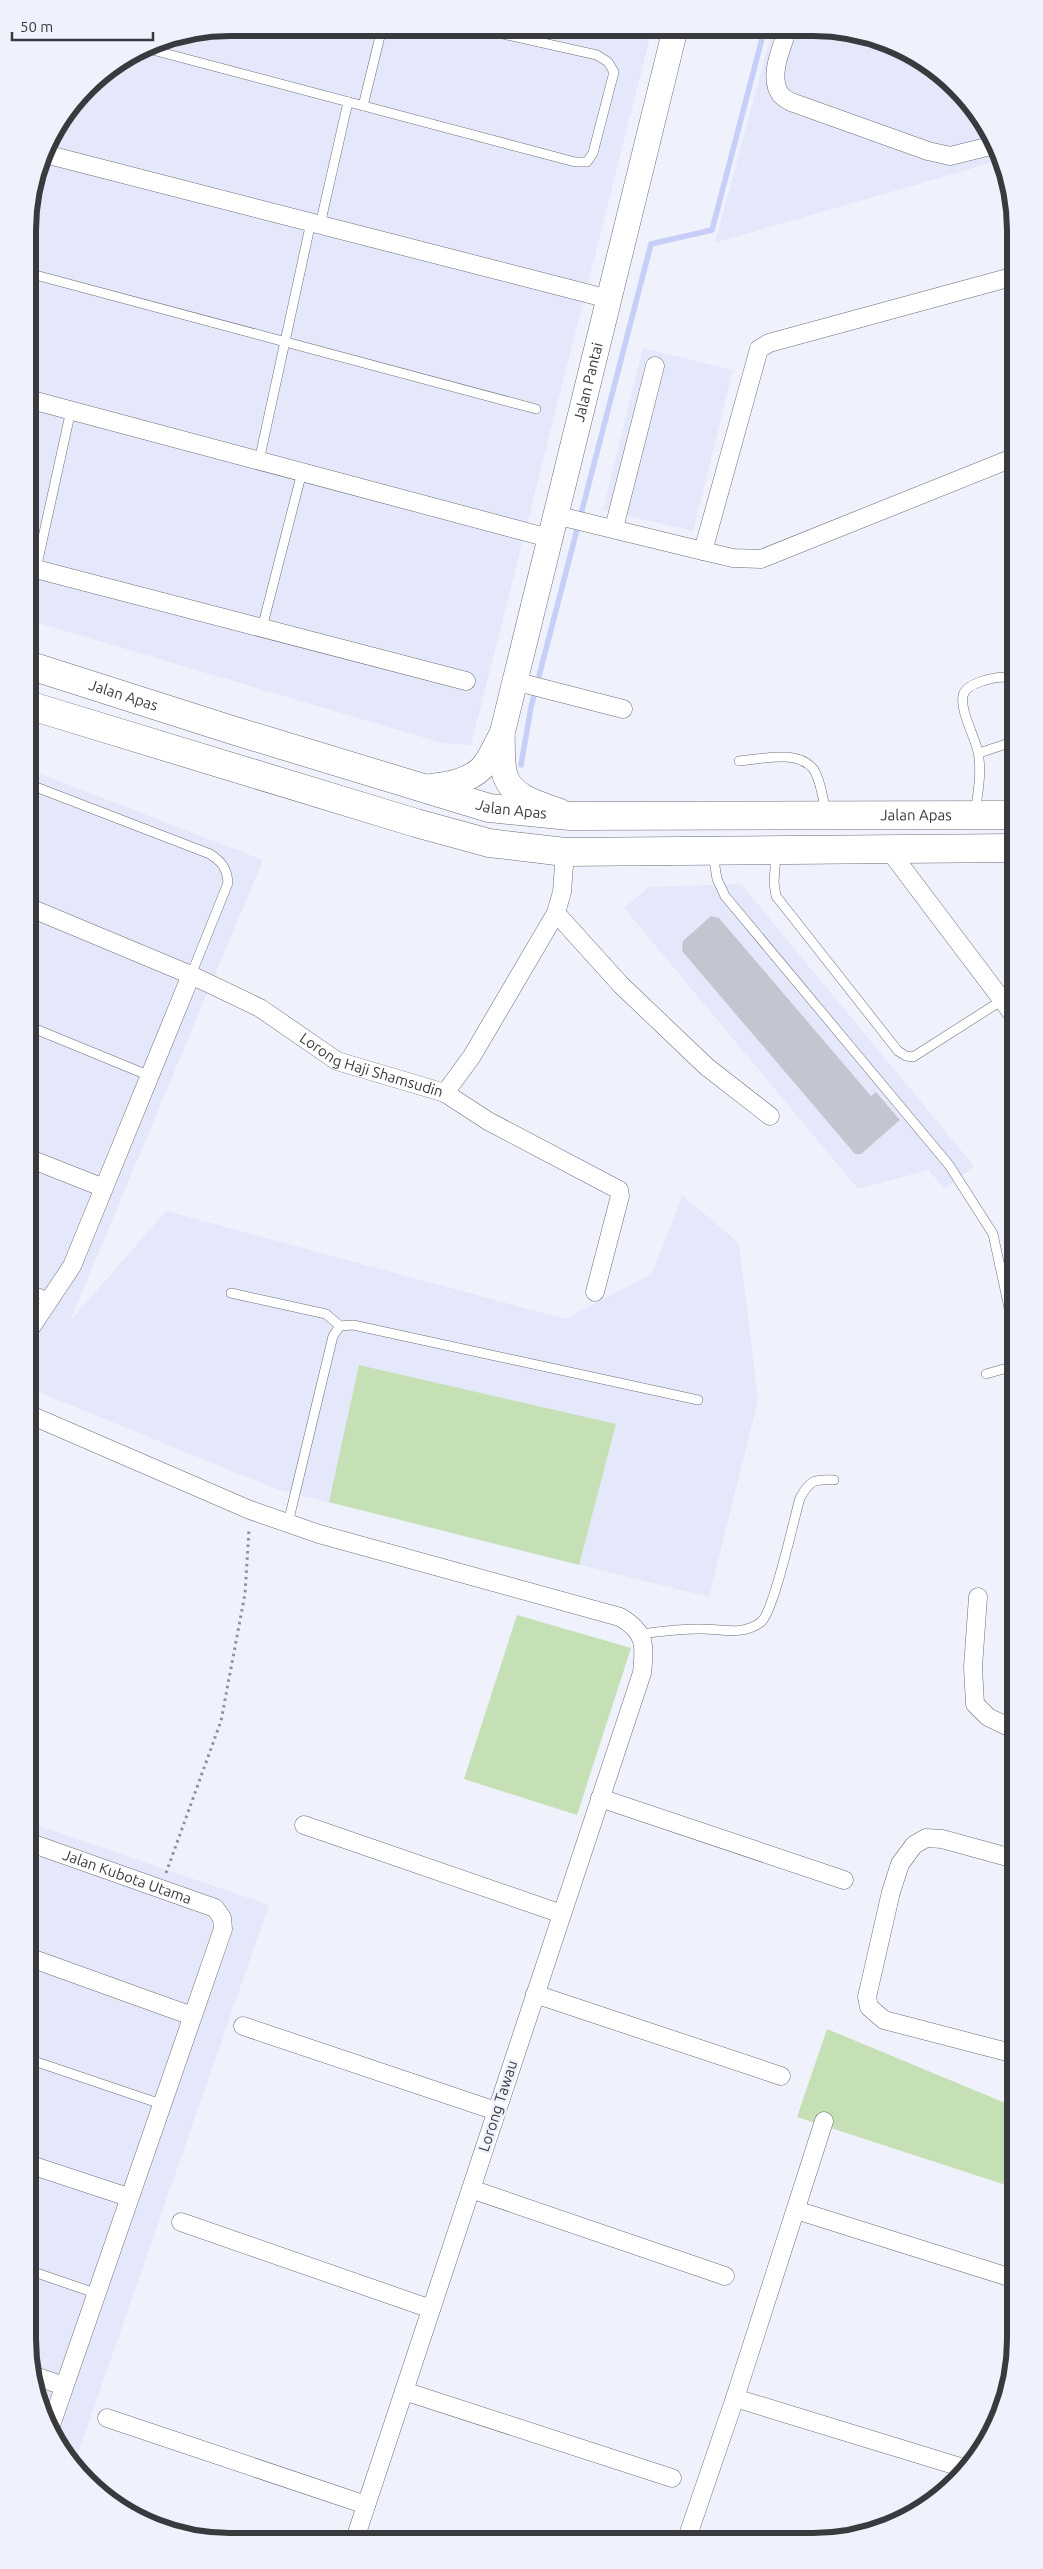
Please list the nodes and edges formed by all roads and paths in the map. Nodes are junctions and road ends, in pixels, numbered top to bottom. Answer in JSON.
{"nodes":[{"id":1,"x":380,"y":36,"type":"edge"},
{"id":2,"x":512,"y":36,"type":"edge"},
{"id":3,"x":674,"y":36,"type":"edge"},
{"id":4,"x":786,"y":36,"type":"edge"},
{"id":5,"x":156,"y":51,"type":"edge"},
{"id":6,"x":348,"y":102,"type":"junction"},
{"id":7,"x":363,"y":106,"type":"junction"},
{"id":8,"x":988,"y":147,"type":"edge"},
{"id":9,"x":51,"y":156,"type":"edge"},
{"id":10,"x":316,"y":224,"type":"junction"},
{"id":11,"x":36,"y":275,"type":"edge"},
{"id":12,"x":1007,"y":278,"type":"edge"},
{"id":13,"x":609,"y":299,"type":"junction"},
{"id":14,"x":285,"y":342,"type":"junction"},
{"id":15,"x":655,"y":366,"type":"dead end"},
{"id":16,"x":36,"y":401,"type":"edge"},
{"id":17,"x":536,"y":409,"type":"dead end"},
{"id":18,"x":71,"y":410,"type":"junction"},
{"id":19,"x":259,"y":461,"type":"junction"},
{"id":20,"x":1007,"y":461,"type":"edge"},
{"id":21,"x":302,"y":472,"type":"junction"},
{"id":22,"x":557,"y":523,"type":"junction"},
{"id":23,"x":606,"y":526,"type":"junction"},
{"id":24,"x":703,"y":551,"type":"junction"},
{"id":25,"x":36,"y":552,"type":"edge"},
{"id":26,"x":36,"y":569,"type":"edge"},
{"id":27,"x":262,"y":628,"type":"junction"},
{"id":28,"x":36,"y":668,"type":"edge"},
{"id":29,"x":1007,"y":678,"type":"edge"},
{"id":30,"x":466,"y":681,"type":"dead end"},
{"id":31,"x":521,"y":683,"type":"junction"},
{"id":32,"x":36,"y":696,"type":"edge"},
{"id":33,"x":36,"y":707,"type":"edge"},
{"id":34,"x":623,"y":709,"type":"dead end"},
{"id":35,"x":108,"y":728,"type":"junction"},
{"id":36,"x":502,"y":734,"type":"junction"},
{"id":37,"x":1007,"y":744,"type":"edge"},
{"id":38,"x":978,"y":753,"type":"junction"},
{"id":39,"x":739,"y":761,"type":"dead end"},
{"id":40,"x":36,"y":787,"type":"edge"},
{"id":41,"x":419,"y":788,"type":"junction"},
{"id":42,"x":1007,"y":815,"type":"edge"},
{"id":43,"x":570,"y":816,"type":"junction"},
{"id":44,"x":828,"y":816,"type":"junction"},
{"id":45,"x":975,"y":816,"type":"junction"},
{"id":46,"x":1007,"y":848,"type":"edge"},
{"id":47,"x":776,"y":849,"type":"junction"},
{"id":48,"x":889,"y":850,"type":"junction"},
{"id":49,"x":713,"y":851,"type":"junction"},
{"id":50,"x":565,"y":852,"type":"junction"},
{"id":51,"x":36,"y":910,"type":"edge"},
{"id":52,"x":556,"y":913,"type":"junction"},
{"id":53,"x":191,"y":975,"type":"junction"},
{"id":54,"x":1004,"y":999,"type":"junction"},
{"id":55,"x":1007,"y":1004,"type":"edge"},
{"id":56,"x":36,"y":1029,"type":"edge"},
{"id":57,"x":150,"y":1076,"type":"junction"},
{"id":58,"x":445,"y":1093,"type":"junction"},
{"id":59,"x":770,"y":1116,"type":"dead end"},
{"id":60,"x":36,"y":1161,"type":"edge"},
{"id":61,"x":104,"y":1188,"type":"junction"},
{"id":62,"x":36,"y":1292,"type":"edge"},
{"id":63,"x":595,"y":1292,"type":"dead end"},
{"id":64,"x":232,"y":1293,"type":"dead end"},
{"id":65,"x":51,"y":1298,"type":"junction"},
{"id":66,"x":1007,"y":1299,"type":"edge"},
{"id":67,"x":36,"y":1320,"type":"edge"},
{"id":68,"x":340,"y":1326,"type":"junction"},
{"id":69,"x":1007,"y":1368,"type":"edge"},
{"id":70,"x":986,"y":1374,"type":"dead end"},
{"id":71,"x":698,"y":1400,"type":"dead end"},
{"id":72,"x":36,"y":1417,"type":"edge"},
{"id":73,"x":834,"y":1480,"type":"dead end"},
{"id":74,"x":250,"y":1510,"type":"junction"},
{"id":75,"x":288,"y":1523,"type":"junction"},
{"id":76,"x":978,"y":1596,"type":"dead end"},
{"id":77,"x":640,"y":1634,"type":"junction"},
{"id":78,"x":1007,"y":1726,"type":"edge"},
{"id":79,"x":600,"y":1798,"type":"junction"},
{"id":80,"x":304,"y":1825,"type":"dead end"},
{"id":81,"x":36,"y":1845,"type":"edge"},
{"id":82,"x":1007,"y":1857,"type":"edge"},
{"id":83,"x":844,"y":1880,"type":"dead end"},
{"id":84,"x":161,"y":1888,"type":"junction"},
{"id":85,"x":562,"y":1914,"type":"junction"},
{"id":86,"x":36,"y":1960,"type":"edge"},
{"id":87,"x":535,"y":1994,"type":"junction"},
{"id":88,"x":192,"y":2016,"type":"junction"},
{"id":89,"x":243,"y":2026,"type":"dead end"},
{"id":90,"x":1007,"y":2052,"type":"edge"},
{"id":91,"x":36,"y":2062,"type":"edge"},
{"id":92,"x":781,"y":2076,"type":"dead end"},
{"id":93,"x":161,"y":2104,"type":"junction"},
{"id":94,"x":496,"y":2111,"type":"junction"},
{"id":95,"x":824,"y":2121,"type":"dead end"},
{"id":96,"x":36,"y":2167,"type":"edge"},
{"id":97,"x":471,"y":2189,"type":"junction"},
{"id":98,"x":128,"y":2197,"type":"junction"},
{"id":99,"x":796,"y":2210,"type":"junction"},
{"id":100,"x":181,"y":2222,"type":"dead end"},
{"id":101,"x":36,"y":2273,"type":"edge"},
{"id":102,"x":725,"y":2276,"type":"dead end"},
{"id":103,"x":1007,"y":2276,"type":"edge"},
{"id":104,"x":95,"y":2293,"type":"junction"},
{"id":105,"x":431,"y":2309,"type":"junction"},
{"id":106,"x":40,"y":2378,"type":"edge"},
{"id":107,"x":64,"y":2386,"type":"junction"},
{"id":108,"x":404,"y":2391,"type":"junction"},
{"id":109,"x":735,"y":2398,"type":"junction"},
{"id":110,"x":53,"y":2418,"type":"edge"},
{"id":111,"x":107,"y":2418,"type":"dead end"},
{"id":112,"x":959,"y":2467,"type":"edge"},
{"id":113,"x":672,"y":2478,"type":"dead end"},
{"id":114,"x":366,"y":2505,"type":"junction"},
{"id":115,"x":357,"y":2533,"type":"edge"},
{"id":116,"x":689,"y":2533,"type":"edge"}],
"edges":[{"from":1,"to":7,"type":"lane"},
{"from":2,"to":7,"type":"lane"},
{"from":3,"to":13,"type":"street","name":"Jalan Pantai"},
{"from":4,"to":8,"type":"street"},
{"from":5,"to":6,"type":"lane"},
{"from":6,"to":7,"type":"lane"},
{"from":6,"to":10,"type":"lane"},
{"from":9,"to":10,"type":"street"},
{"from":10,"to":13,"type":"street"},
{"from":10,"to":14,"type":"lane"},
{"from":11,"to":14,"type":"lane"},
{"from":12,"to":24,"type":"street"},
{"from":13,"to":22,"type":"street","name":"Jalan Pantai"},
{"from":14,"to":17,"type":"lane"},
{"from":14,"to":19,"type":"lane"},
{"from":15,"to":23,"type":"street"},
{"from":16,"to":18,"type":"street"},
{"from":18,"to":19,"type":"street"},
{"from":18,"to":25,"type":"lane"},
{"from":19,"to":21,"type":"street"},
{"from":20,"to":24,"type":"street"},
{"from":21,"to":22,"type":"street"},
{"from":21,"to":27,"type":"lane"},
{"from":22,"to":23,"type":"street"},
{"from":22,"to":31,"type":"street","name":"Jalan Pantai"},
{"from":23,"to":24,"type":"street"},
{"from":26,"to":27,"type":"street"},
{"from":27,"to":30,"type":"street"},
{"from":28,"to":41,"type":"highway","name":"Jalan Apas"},
{"from":29,"to":38,"type":"lane"},
{"from":31,"to":34,"type":"street"},
{"from":31,"to":36,"type":"street","name":"Jalan Pantai"},
{"from":32,"to":35,"type":"highway"},
{"from":33,"to":35,"type":"highway"},
{"from":35,"to":50,"type":"highway"},
{"from":36,"to":41,"type":"street"},
{"from":36,"to":43,"type":"street"},
{"from":37,"to":38,"type":"lane"},
{"from":38,"to":45,"type":"lane"},
{"from":39,"to":44,"type":"lane"},
{"from":40,"to":53,"type":"lane"},
{"from":41,"to":43,"type":"highway","name":"Jalan Apas"},
{"from":42,"to":45,"type":"highway","name":"Jalan Apas"},
{"from":43,"to":44,"type":"highway","name":"Jalan Apas"},
{"from":44,"to":45,"type":"highway","name":"Jalan Apas"},
{"from":46,"to":48,"type":"highway"},
{"from":47,"to":48,"type":"highway"},
{"from":47,"to":49,"type":"highway"},
{"from":47,"to":54,"type":"lane"},
{"from":48,"to":54,"type":"street"},
{"from":49,"to":50,"type":"highway"},
{"from":49,"to":66,"type":"lane"},
{"from":50,"to":52,"type":"street","name":"Lorong Haji Shamsudin"},
{"from":51,"to":53,"type":"street","name":"Lorong Haji Shamsudin"},
{"from":52,"to":58,"type":"street","name":"Lorong Haji Shamsudin"},
{"from":52,"to":59,"type":"street"},
{"from":53,"to":57,"type":"street"},
{"from":53,"to":58,"type":"street","name":"Lorong Haji Shamsudin"},
{"from":54,"to":55,"type":"street"},
{"from":56,"to":57,"type":"lane"},
{"from":57,"to":61,"type":"street"},
{"from":58,"to":63,"type":"street"},
{"from":60,"to":61,"type":"street"},
{"from":61,"to":65,"type":"street"},
{"from":62,"to":65,"type":"lane"},
{"from":64,"to":68,"type":"lane"},
{"from":65,"to":67,"type":"street"},
{"from":68,"to":71,"type":"lane"},
{"from":68,"to":75,"type":"lane"},
{"from":69,"to":70,"type":"lane"},
{"from":72,"to":74,"type":"street"},
{"from":73,"to":77,"type":"lane"},
{"from":74,"to":75,"type":"street"},
{"from":74,"to":84,"type":"path"},
{"from":75,"to":77,"type":"street"},
{"from":76,"to":78,"type":"street"},
{"from":77,"to":79,"type":"street","name":"Lorong Tawau"},
{"from":79,"to":83,"type":"street"},
{"from":79,"to":85,"type":"street","name":"Lorong Tawau"},
{"from":80,"to":85,"type":"street"},
{"from":81,"to":84,"type":"street","name":"Jalan Kubota Utama"},
{"from":82,"to":90,"type":"street"},
{"from":84,"to":88,"type":"street","name":"Jalan Kubota Utama"},
{"from":85,"to":87,"type":"street","name":"Lorong Tawau"},
{"from":86,"to":88,"type":"street"},
{"from":87,"to":92,"type":"street"},
{"from":87,"to":94,"type":"street","name":"Lorong Tawau"},
{"from":88,"to":93,"type":"street"},
{"from":89,"to":94,"type":"street"},
{"from":91,"to":93,"type":"lane"},
{"from":93,"to":98,"type":"street"},
{"from":94,"to":97,"type":"street","name":"Lorong Tawau"},
{"from":95,"to":99,"type":"street"},
{"from":96,"to":98,"type":"street"},
{"from":97,"to":102,"type":"street"},
{"from":97,"to":105,"type":"street","name":"Lorong Tawau"},
{"from":98,"to":104,"type":"street"},
{"from":99,"to":103,"type":"street"},
{"from":99,"to":109,"type":"street"},
{"from":100,"to":105,"type":"street"},
{"from":101,"to":104,"type":"lane"},
{"from":104,"to":107,"type":"street"},
{"from":105,"to":108,"type":"street","name":"Lorong Tawau"},
{"from":106,"to":107,"type":"street"},
{"from":107,"to":110,"type":"street"},
{"from":108,"to":113,"type":"street"},
{"from":108,"to":114,"type":"street","name":"Lorong Tawau"},
{"from":109,"to":112,"type":"street"},
{"from":109,"to":116,"type":"street"},
{"from":111,"to":114,"type":"street"},
{"from":114,"to":115,"type":"street","name":"Lorong Tawau"}]}
